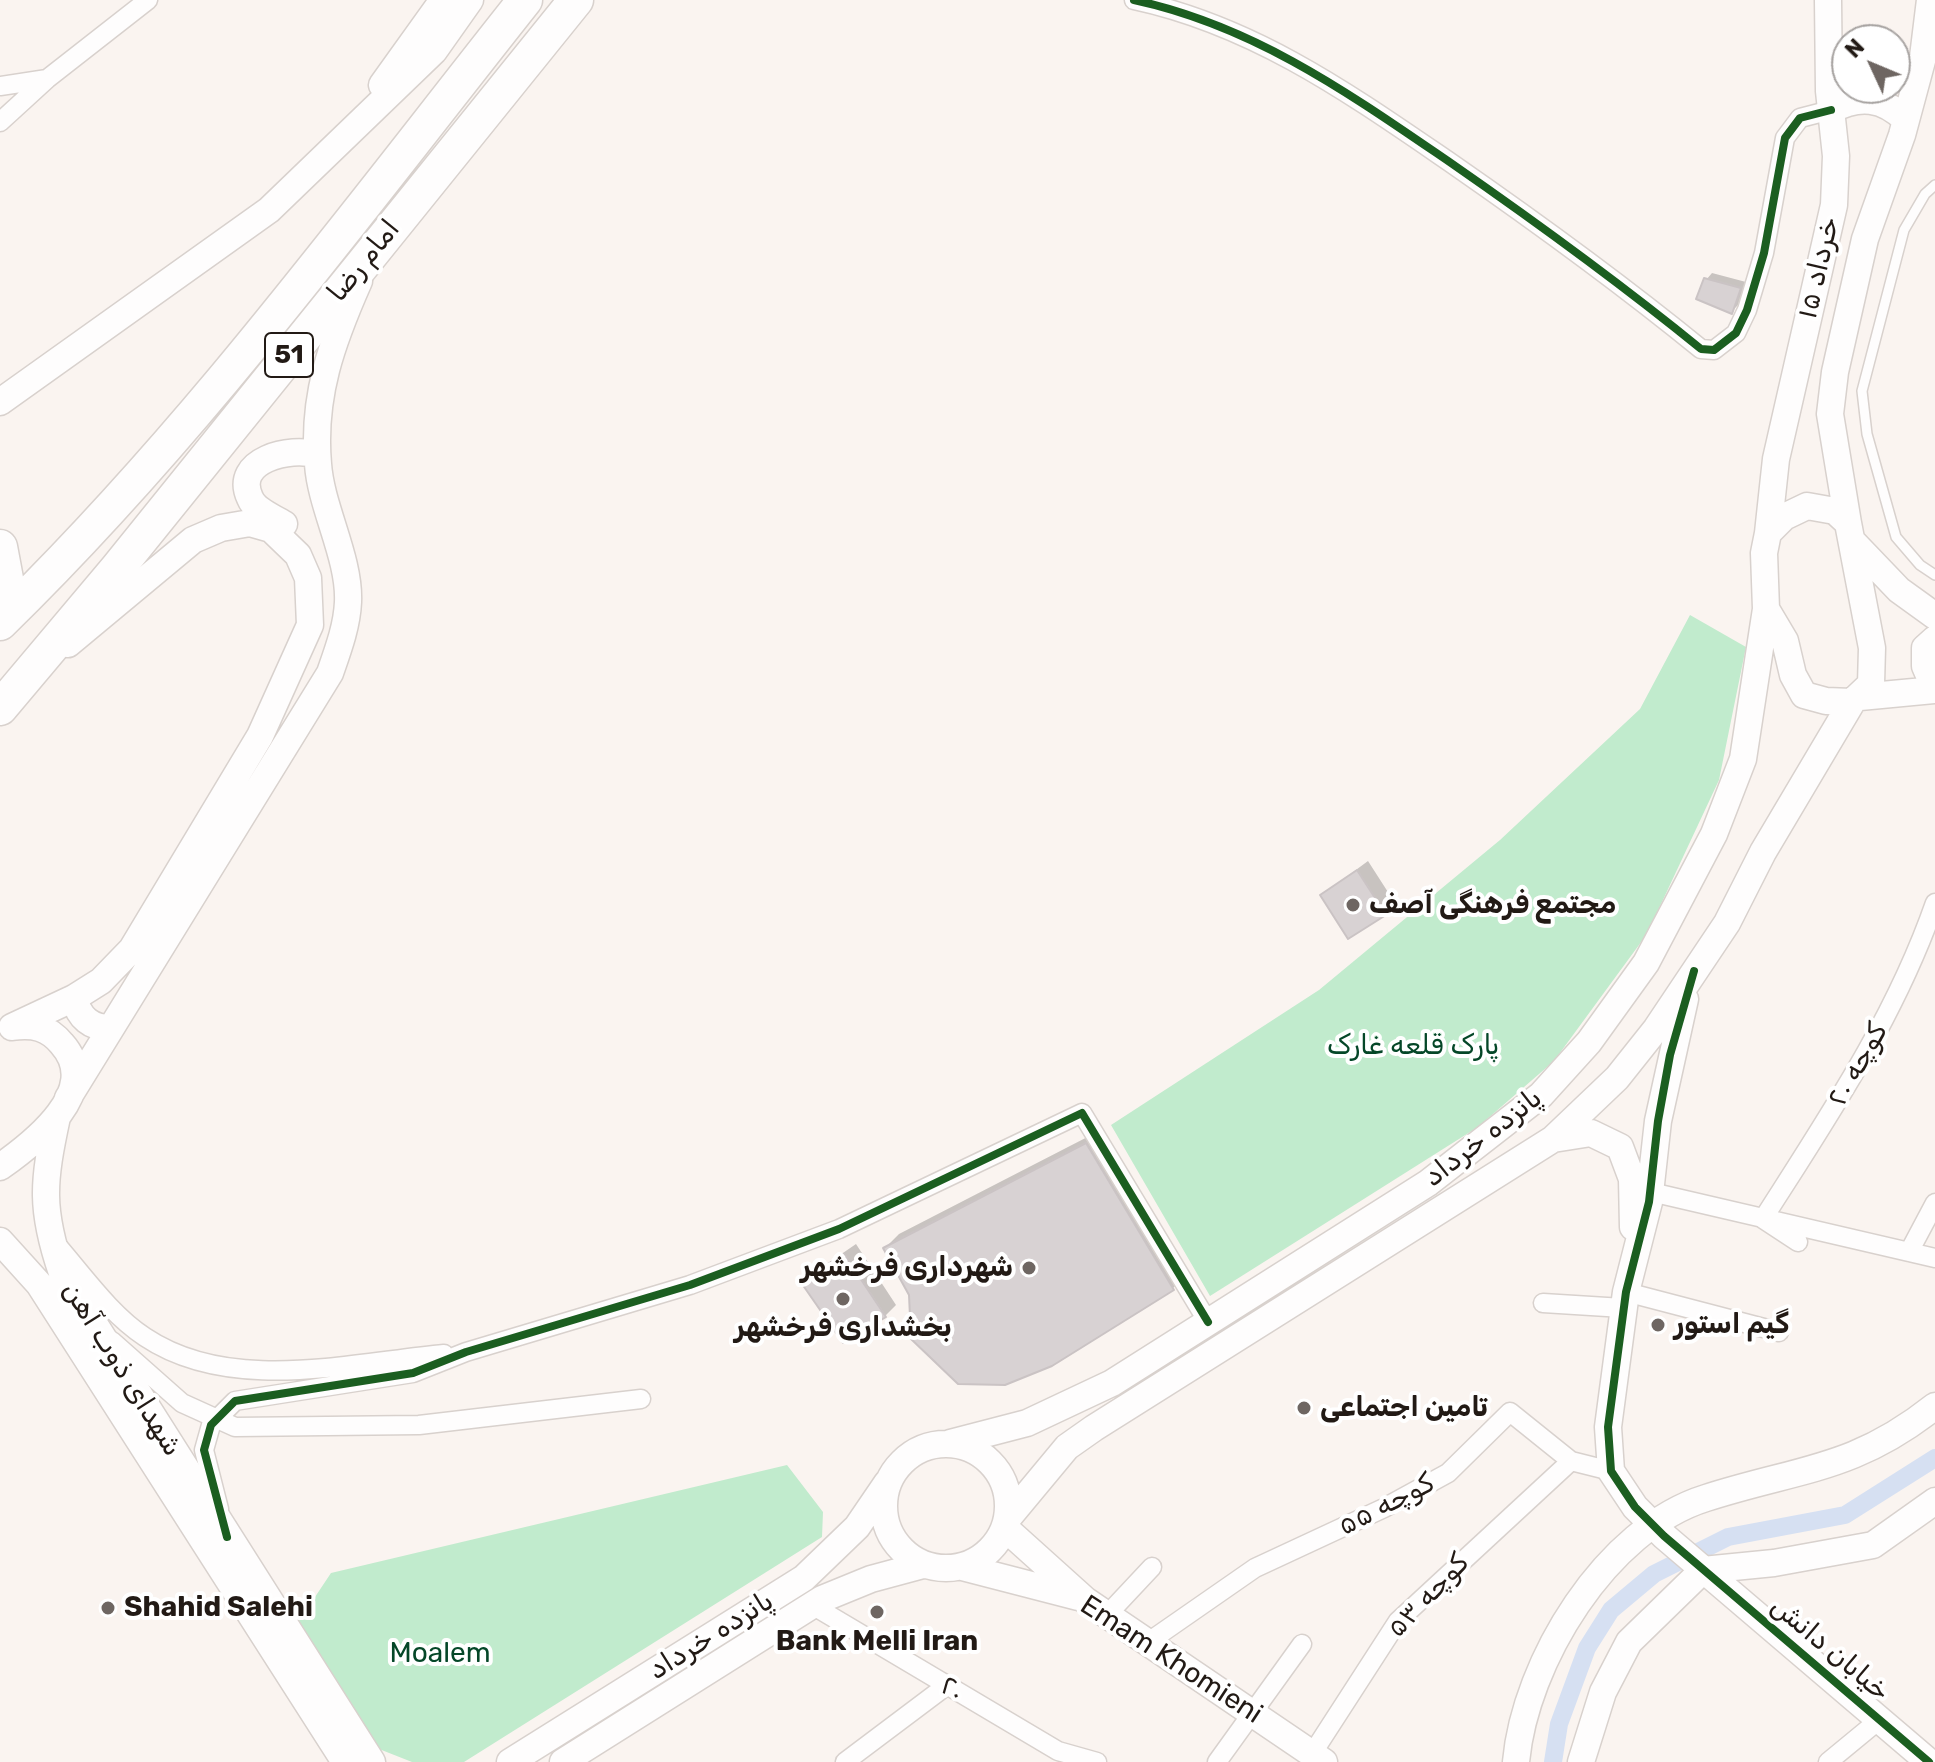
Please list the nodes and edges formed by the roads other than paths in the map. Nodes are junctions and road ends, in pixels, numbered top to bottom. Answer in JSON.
{"nodes":[{"id":1,"x":148,"y":0,"type":"edge"},
{"id":2,"x":443,"y":0,"type":"edge"},
{"id":3,"x":470,"y":0,"type":"edge"},
{"id":4,"x":525,"y":0,"type":"edge"},
{"id":5,"x":576,"y":0,"type":"edge"},
{"id":6,"x":1134,"y":0,"type":"edge"},
{"id":7,"x":1828,"y":0,"type":"edge"},
{"id":8,"x":1930,"y":0,"type":"edge"},
{"id":9,"x":47,"y":79,"type":"junction"},
{"id":10,"x":0,"y":86,"type":"edge"},
{"id":11,"x":1831,"y":110,"type":"junction"},
{"id":12,"x":1906,"y":120,"type":"junction"},
{"id":13,"x":0,"y":122,"type":"edge"},
{"id":14,"x":351,"y":131,"type":"junction"},
{"id":15,"x":1935,"y":185,"type":"edge"},
{"id":16,"x":386,"y":234,"type":"junction"},
{"id":17,"x":0,"y":402,"type":"edge"},
{"id":18,"x":317,"y":455,"type":"junction"},
{"id":19,"x":1849,"y":532,"type":"junction"},
{"id":20,"x":1768,"y":533,"type":"junction"},
{"id":21,"x":0,"y":547,"type":"edge"},
{"id":22,"x":1935,"y":575,"type":"edge"},
{"id":23,"x":0,"y":603,"type":"edge"},
{"id":24,"x":1766,"y":609,"type":"junction"},
{"id":25,"x":1935,"y":616,"type":"edge"},
{"id":26,"x":0,"y":623,"type":"edge"},
{"id":27,"x":1935,"y":639,"type":"edge"},
{"id":28,"x":1935,"y":690,"type":"edge"},
{"id":29,"x":10,"y":697,"type":"edge"},
{"id":30,"x":1856,"y":699,"type":"junction"},
{"id":31,"x":260,"y":736,"type":"junction"},
{"id":32,"x":1935,"y":903,"type":"edge"},
{"id":33,"x":1694,"y":971,"type":"junction"},
{"id":34,"x":74,"y":998,"type":"junction"},
{"id":35,"x":111,"y":1028,"type":"junction"},
{"id":36,"x":6,"y":1029,"type":"edge"},
{"id":37,"x":63,"y":1107,"type":"junction"},
{"id":38,"x":1553,"y":1139,"type":"junction"},
{"id":39,"x":0,"y":1167,"type":"edge"},
{"id":40,"x":1651,"y":1192,"type":"junction"},
{"id":41,"x":1935,"y":1203,"type":"edge"},
{"id":42,"x":1763,"y":1219,"type":"junction"},
{"id":43,"x":50,"y":1237,"type":"junction"},
{"id":44,"x":0,"y":1241,"type":"edge"},
{"id":45,"x":1798,"y":1242,"type":"dead end"},
{"id":46,"x":1909,"y":1252,"type":"junction"},
{"id":47,"x":1935,"y":1258,"type":"edge"},
{"id":48,"x":1633,"y":1259,"type":"junction"},
{"id":49,"x":1624,"y":1300,"type":"junction"},
{"id":50,"x":1543,"y":1303,"type":"dead end"},
{"id":51,"x":89,"y":1320,"type":"junction"},
{"id":52,"x":1208,"y":1322,"type":"junction"},
{"id":53,"x":1779,"y":1332,"type":"dead end"},
{"id":54,"x":466,"y":1352,"type":"junction"},
{"id":55,"x":641,"y":1399,"type":"dead end"},
{"id":56,"x":1935,"y":1406,"type":"edge"},
{"id":57,"x":216,"y":1418,"type":"junction"},
{"id":58,"x":950,"y":1443,"type":"junction"},
{"id":59,"x":1571,"y":1461,"type":"junction"},
{"id":60,"x":1611,"y":1471,"type":"junction"},
{"id":61,"x":887,"y":1483,"type":"junction"},
{"id":62,"x":1935,"y":1501,"type":"edge"},
{"id":63,"x":1006,"y":1523,"type":"junction"},
{"id":64,"x":1657,"y":1530,"type":"junction"},
{"id":65,"x":227,"y":1537,"type":"junction"},
{"id":66,"x":923,"y":1565,"type":"junction"},
{"id":67,"x":962,"y":1567,"type":"junction"},
{"id":68,"x":1152,"y":1567,"type":"dead end"},
{"id":69,"x":1703,"y":1570,"type":"junction"},
{"id":70,"x":812,"y":1605,"type":"junction"},
{"id":71,"x":1096,"y":1607,"type":"junction"},
{"id":72,"x":1147,"y":1643,"type":"junction"},
{"id":73,"x":1302,"y":1644,"type":"dead end"},
{"id":74,"x":298,"y":1669,"type":"junction"},
{"id":75,"x":946,"y":1686,"type":"junction"},
{"id":76,"x":1254,"y":1714,"type":"junction"},
{"id":77,"x":1879,"y":1720,"type":"junction"},
{"id":78,"x":1052,"y":1757,"type":"edge"},
{"id":79,"x":1318,"y":1758,"type":"edge"},
{"id":80,"x":345,"y":1762,"type":"edge"},
{"id":81,"x":372,"y":1762,"type":"edge"},
{"id":82,"x":510,"y":1762,"type":"edge"},
{"id":83,"x":563,"y":1762,"type":"edge"},
{"id":84,"x":845,"y":1762,"type":"edge"},
{"id":85,"x":1097,"y":1762,"type":"edge"},
{"id":86,"x":1217,"y":1762,"type":"edge"},
{"id":87,"x":1516,"y":1762,"type":"edge"},
{"id":88,"x":1581,"y":1762,"type":"edge"},
{"id":89,"x":1828,"y":1762,"type":"edge"},
{"id":90,"x":1929,"y":1762,"type":"edge"}],
"edges":[{"from":1,"to":9,"type":"street"},
{"from":2,"to":14,"type":"main road"},
{"from":3,"to":14,"type":"main road"},
{"from":4,"to":26,"type":"highway","name":"امام رضا","number":"51"},
{"from":5,"to":16,"type":"highway","name":"امام رضا","number":"51"},
{"from":6,"to":11,"type":"street"},
{"from":7,"to":11,"type":"main road","name":"۱۵ خرداد"},
{"from":8,"to":12,"type":"main road","name":"۱۵ خرداد"},
{"from":9,"to":10,"type":"street"},
{"from":9,"to":13,"type":"street"},
{"from":11,"to":12,"type":"main road"},
{"from":11,"to":20,"type":"main road","name":"۱۵ خرداد"},
{"from":12,"to":19,"type":"main road","name":"۱۵ خرداد"},
{"from":14,"to":17,"type":"main road"},
{"from":15,"to":22,"type":"lane"},
{"from":16,"to":18,"type":"main road"},
{"from":16,"to":29,"type":"highway","name":"امام رضا","number":"51"},
{"from":18,"to":31,"type":"main road"},
{"from":18,"to":35,"type":"main road"},
{"from":19,"to":20,"type":"main road"},
{"from":19,"to":25,"type":"main road"},
{"from":19,"to":30,"type":"main road","name":"۱۵ خرداد"},
{"from":20,"to":24,"type":"main road","name":"۱۵ خرداد"},
{"from":21,"to":23,"type":"highway"},
{"from":24,"to":30,"type":"main road"},
{"from":24,"to":52,"type":"main road","name":"پانزده خرداد"},
{"from":27,"to":28,"type":"main road"},
{"from":28,"to":30,"type":"main road"},
{"from":29,"to":31,"type":"main road"},
{"from":30,"to":33,"type":"main road","name":"پانزده خرداد"},
{"from":31,"to":34,"type":"main road"},
{"from":32,"to":42,"type":"street","name":"کوچه ۲۰"},
{"from":33,"to":38,"type":"main road","name":"پانزده خرداد"},
{"from":33,"to":40,"type":"main road"},
{"from":34,"to":35,"type":"main road"},
{"from":34,"to":36,"type":"main road"},
{"from":35,"to":37,"type":"main road"},
{"from":36,"to":37,"type":"main road"},
{"from":37,"to":39,"type":"main road"},
{"from":37,"to":43,"type":"main road","name":"شهدای ذوب آهن"},
{"from":38,"to":48,"type":"main road"},
{"from":38,"to":63,"type":"main road","name":"پانزده خرداد"},
{"from":40,"to":42,"type":"street"},
{"from":40,"to":48,"type":"main road"},
{"from":41,"to":46,"type":"street"},
{"from":42,"to":45,"type":"street"},
{"from":42,"to":46,"type":"street"},
{"from":43,"to":51,"type":"main road","name":"شهدای ذوب آهن"},
{"from":43,"to":54,"type":"street"},
{"from":44,"to":74,"type":"main road","name":"شهدای ذوب آهن"},
{"from":46,"to":47,"type":"street"},
{"from":48,"to":49,"type":"main road"},
{"from":49,"to":50,"type":"street"},
{"from":49,"to":53,"type":"street"},
{"from":49,"to":60,"type":"main road"},
{"from":51,"to":57,"type":"street"},
{"from":51,"to":65,"type":"main road","name":"شهدای ذوب آهن"},
{"from":52,"to":54,"type":"street"},
{"from":52,"to":58,"type":"main road","name":"پانزده خرداد"},
{"from":54,"to":57,"type":"street"},
{"from":55,"to":57,"type":"street"},
{"from":56,"to":64,"type":"main road"},
{"from":57,"to":65,"type":"street"},
{"from":58,"to":61,"type":"main road"},
{"from":58,"to":63,"type":"main road"},
{"from":59,"to":60,"type":"street","name":"کوچه ۵۵"},
{"from":59,"to":72,"type":"street","name":"کوچه ۵۵"},
{"from":59,"to":79,"type":"street","name":"کوچه ۵۳"},
{"from":60,"to":64,"type":"main road","name":"خیابان دانش"},
{"from":61,"to":66,"type":"main road"},
{"from":61,"to":82,"type":"main road","name":"پانزده خرداد"},
{"from":62,"to":69,"type":"main road"},
{"from":63,"to":67,"type":"main road"},
{"from":63,"to":71,"type":"main road"},
{"from":64,"to":69,"type":"main road","name":"خیابان دانش"},
{"from":64,"to":87,"type":"main road"},
{"from":65,"to":74,"type":"main road","name":"شهدای ذوب آهن"},
{"from":66,"to":67,"type":"main road"},
{"from":66,"to":70,"type":"main road","name":"پانزده خرداد"},
{"from":67,"to":71,"type":"main road","name":"Emam Khomieni"},
{"from":68,"to":71,"type":"street"},
{"from":69,"to":77,"type":"main road","name":"خیابان دانش"},
{"from":69,"to":88,"type":"main road"},
{"from":70,"to":75,"type":"street","name":"۲۰"},
{"from":70,"to":83,"type":"main road","name":"پانزده خرداد"},
{"from":71,"to":72,"type":"main road","name":"Emam Khomieni"},
{"from":72,"to":76,"type":"main road","name":"Emam Khomieni"},
{"from":73,"to":76,"type":"street"},
{"from":74,"to":80,"type":"main road","name":"شهدای ذوب آهن"},
{"from":74,"to":81,"type":"main road","name":"شهدای ذوب آهن"},
{"from":75,"to":78,"type":"street","name":"۲۰"},
{"from":75,"to":84,"type":"street"},
{"from":76,"to":79,"type":"main road","name":"Emam Khomieni"},
{"from":76,"to":86,"type":"street"},
{"from":77,"to":89,"type":"street"},
{"from":77,"to":90,"type":"main road","name":"خیابان دانش"},
{"from":78,"to":85,"type":"street","name":"۲۰"}]}
